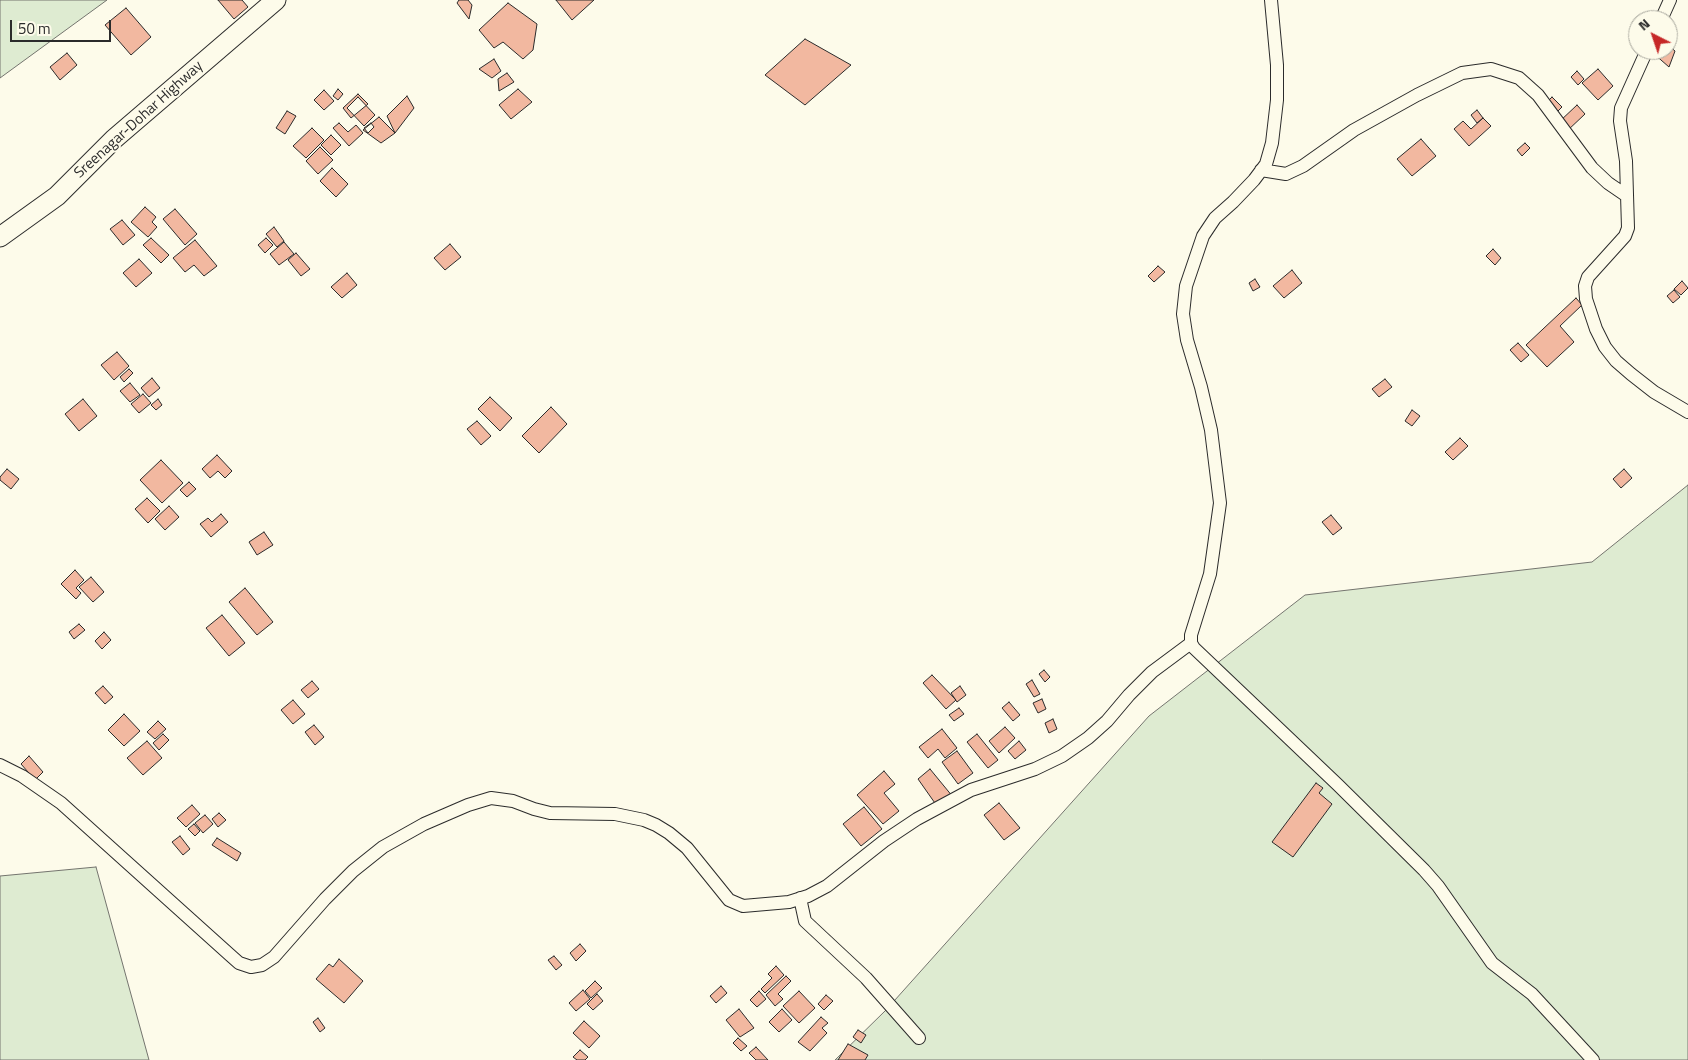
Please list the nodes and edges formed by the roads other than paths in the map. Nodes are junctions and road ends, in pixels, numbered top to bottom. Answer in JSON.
{"nodes":[{"id":1,"x":276,"y":0,"type":"edge"},
{"id":2,"x":1271,"y":0,"type":"edge"},
{"id":3,"x":1643,"y":60,"type":"edge"},
{"id":4,"x":1261,"y":170,"type":"junction"},
{"id":5,"x":1627,"y":196,"type":"junction"},
{"id":6,"x":0,"y":237,"type":"edge"},
{"id":7,"x":1688,"y":412,"type":"edge"},
{"id":8,"x":1191,"y":643,"type":"junction"},
{"id":9,"x":0,"y":765,"type":"edge"},
{"id":10,"x":800,"y":898,"type":"junction"},
{"id":11,"x":919,"y":1038,"type":"dead end"},
{"id":12,"x":1593,"y":1060,"type":"edge"}],
"edges":[{"from":1,"to":6,"type":"main road","name":"Sreenagar-Dohar Highway"},
{"from":2,"to":4,"type":"street"},
{"from":3,"to":5,"type":"street"},
{"from":4,"to":5,"type":"street"},
{"from":4,"to":8,"type":"street"},
{"from":5,"to":7,"type":"street"},
{"from":8,"to":10,"type":"street"},
{"from":8,"to":12,"type":"street"},
{"from":9,"to":10,"type":"street"},
{"from":10,"to":11,"type":"street"}]}
